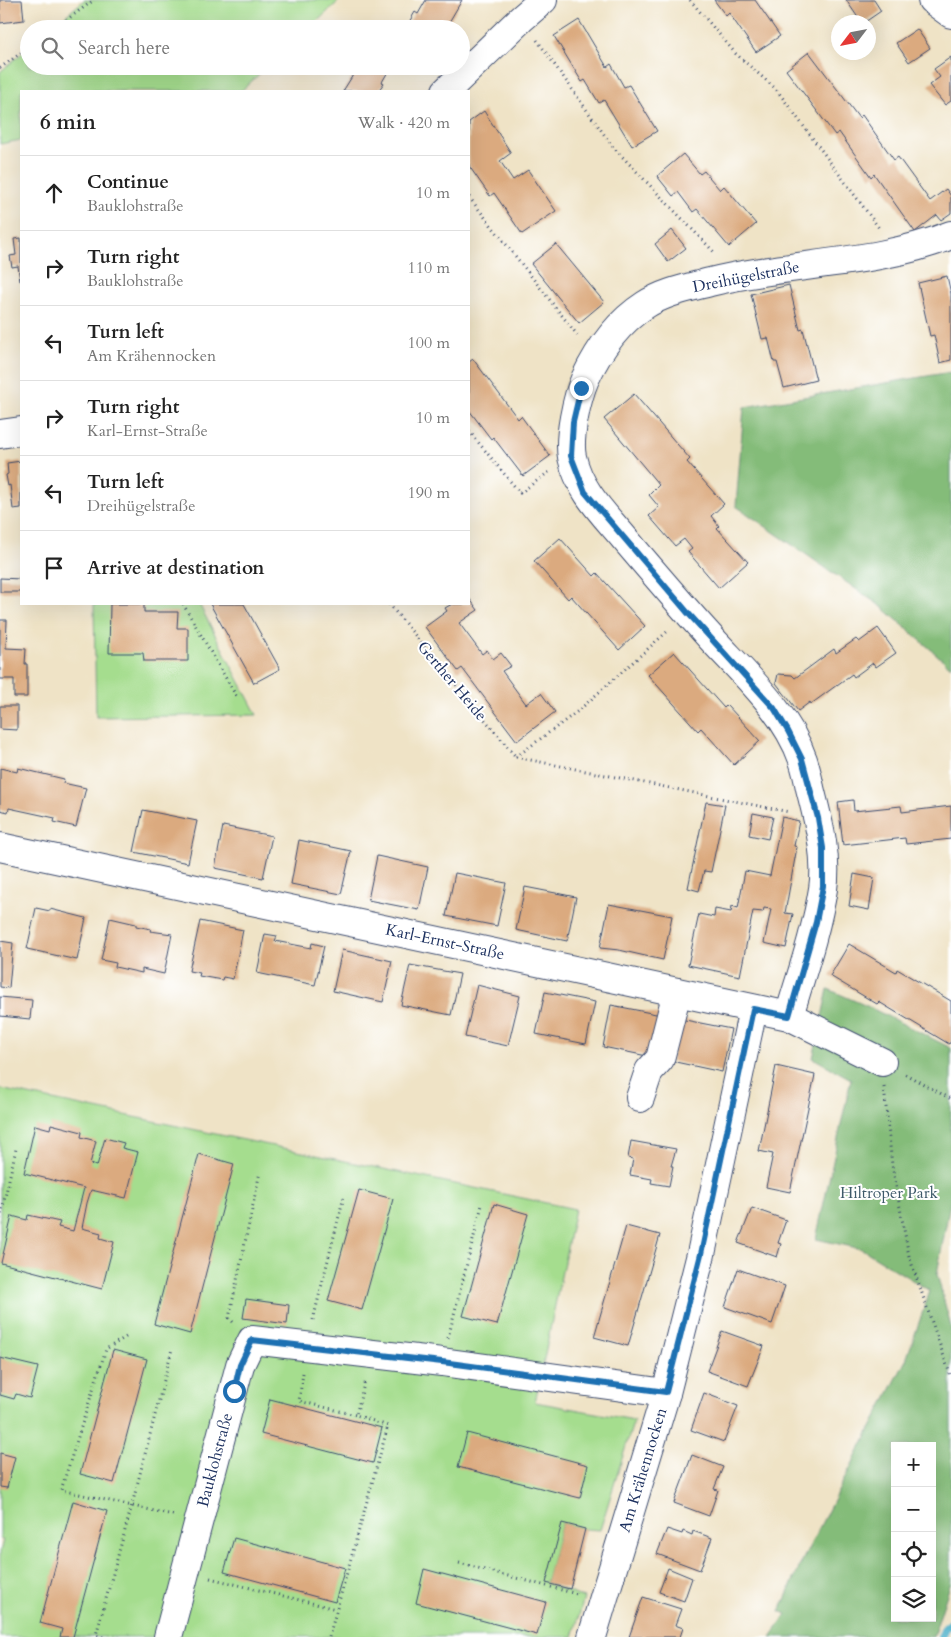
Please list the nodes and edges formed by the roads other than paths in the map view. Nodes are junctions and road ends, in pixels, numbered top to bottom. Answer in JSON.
{"nodes":[{"id":1,"x":544,"y":0,"type":"edge"},
{"id":2,"x":932,"y":0,"type":"edge"},
{"id":3,"x":951,"y":14,"type":"edge"},
{"id":4,"x":470,"y":68,"type":"edge"},
{"id":5,"x":463,"y":75,"type":"edge"},
{"id":6,"x":447,"y":90,"type":"edge"},
{"id":7,"x":951,"y":236,"type":"edge"},
{"id":8,"x":20,"y":430,"type":"edge"},
{"id":9,"x":0,"y":434,"type":"edge"},
{"id":10,"x":0,"y":847,"type":"edge"},
{"id":11,"x":677,"y":992,"type":"junction"},
{"id":12,"x":753,"y":1009,"type":"junction"},
{"id":13,"x":789,"y":1016,"type":"junction"},
{"id":14,"x":882,"y":1062,"type":"road end"},
{"id":15,"x":640,"y":1098,"type":"dead end"},
{"id":16,"x":666,"y":1392,"type":"junction"},
{"id":17,"x":168,"y":1637,"type":"edge"},
{"id":18,"x":592,"y":1637,"type":"edge"}],
"edges":[{"from":1,"to":4,"type":"street"},
{"from":2,"to":3,"type":"street"},
{"from":5,"to":6,"type":"street"},
{"from":7,"to":13,"type":"street","name":"Dreihügelstraße"},
{"from":8,"to":9,"type":"street"},
{"from":10,"to":11,"type":"street","name":"Karl-Ernst-Straße"},
{"from":11,"to":12,"type":"street","name":"Karl-Ernst-Straße"},
{"from":11,"to":15,"type":"street"},
{"from":12,"to":13,"type":"street","name":"Karl-Ernst-Straße"},
{"from":12,"to":16,"type":"street","name":"Am Krähennocken"},
{"from":13,"to":14,"type":"street","name":"Karl-Ernst-Straße"},
{"from":16,"to":17,"type":"street","name":"Bauklohstraße"},
{"from":16,"to":18,"type":"street","name":"Am Krähennocken"}]}
